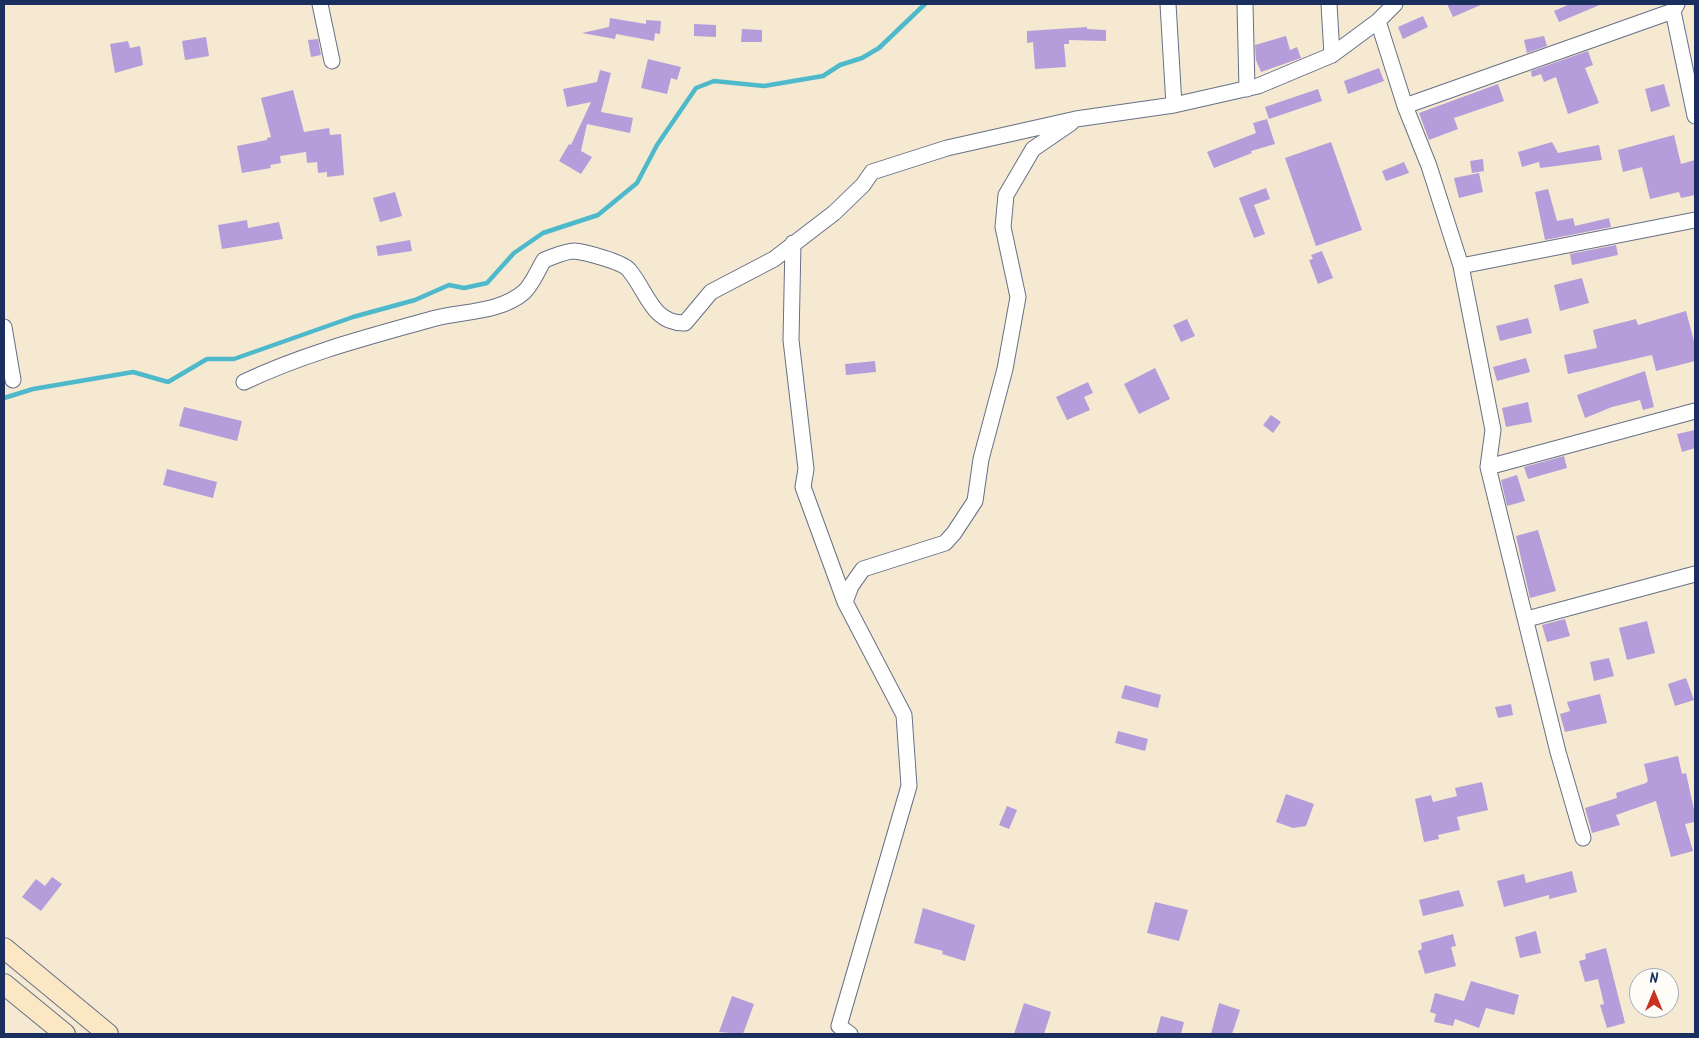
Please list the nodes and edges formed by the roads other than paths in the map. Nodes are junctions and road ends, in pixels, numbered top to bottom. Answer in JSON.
{"nodes":[{"id":1,"x":320,"y":4,"type":"edge"},
{"id":2,"x":1168,"y":4,"type":"edge"},
{"id":3,"x":1245,"y":4,"type":"edge"},
{"id":4,"x":1329,"y":4,"type":"edge"},
{"id":5,"x":1395,"y":4,"type":"edge"},
{"id":6,"x":1675,"y":8,"type":"edge"},
{"id":7,"x":1378,"y":21,"type":"junction"},
{"id":8,"x":1332,"y":55,"type":"junction"},
{"id":9,"x":332,"y":61,"type":"dead end"},
{"id":10,"x":1247,"y":89,"type":"junction"},
{"id":11,"x":1174,"y":105,"type":"junction"},
{"id":12,"x":1405,"y":106,"type":"junction"},
{"id":13,"x":1695,"y":116,"type":"edge"},
{"id":14,"x":1076,"y":119,"type":"junction"},
{"id":15,"x":1695,"y":220,"type":"edge"},
{"id":16,"x":793,"y":242,"type":"junction"},
{"id":17,"x":1461,"y":266,"type":"junction"},
{"id":18,"x":4,"y":327,"type":"edge"},
{"id":19,"x":13,"y":380,"type":"dead end"},
{"id":20,"x":244,"y":382,"type":"dead end"},
{"id":21,"x":1695,"y":411,"type":"edge"},
{"id":22,"x":1488,"y":467,"type":"junction"},
{"id":23,"x":1695,"y":574,"type":"edge"},
{"id":24,"x":845,"y":602,"type":"junction"},
{"id":25,"x":1527,"y":619,"type":"junction"},
{"id":26,"x":1582,"y":838,"type":"dead end"},
{"id":27,"x":4,"y":948,"type":"edge"},
{"id":28,"x":4,"y":984,"type":"edge"},
{"id":29,"x":65,"y":1034,"type":"edge"},
{"id":30,"x":108,"y":1034,"type":"edge"},
{"id":31,"x":850,"y":1034,"type":"edge"}],
"edges":[{"from":1,"to":9,"type":"street"},
{"from":2,"to":11,"type":"street"},
{"from":3,"to":10,"type":"street"},
{"from":4,"to":8,"type":"street"},
{"from":5,"to":7,"type":"street"},
{"from":6,"to":12,"type":"street"},
{"from":6,"to":13,"type":"street"},
{"from":7,"to":8,"type":"street"},
{"from":7,"to":12,"type":"street"},
{"from":8,"to":10,"type":"street"},
{"from":10,"to":11,"type":"street"},
{"from":11,"to":14,"type":"street"},
{"from":12,"to":17,"type":"street"},
{"from":14,"to":16,"type":"street"},
{"from":14,"to":24,"type":"street"},
{"from":15,"to":17,"type":"street"},
{"from":16,"to":20,"type":"street"},
{"from":16,"to":24,"type":"street"},
{"from":17,"to":22,"type":"street"},
{"from":18,"to":19,"type":"street"},
{"from":21,"to":22,"type":"street"},
{"from":22,"to":25,"type":"street"},
{"from":23,"to":25,"type":"street"},
{"from":24,"to":31,"type":"street"},
{"from":25,"to":26,"type":"street"},
{"from":27,"to":30,"type":"street"},
{"from":28,"to":29,"type":"street"}]}
